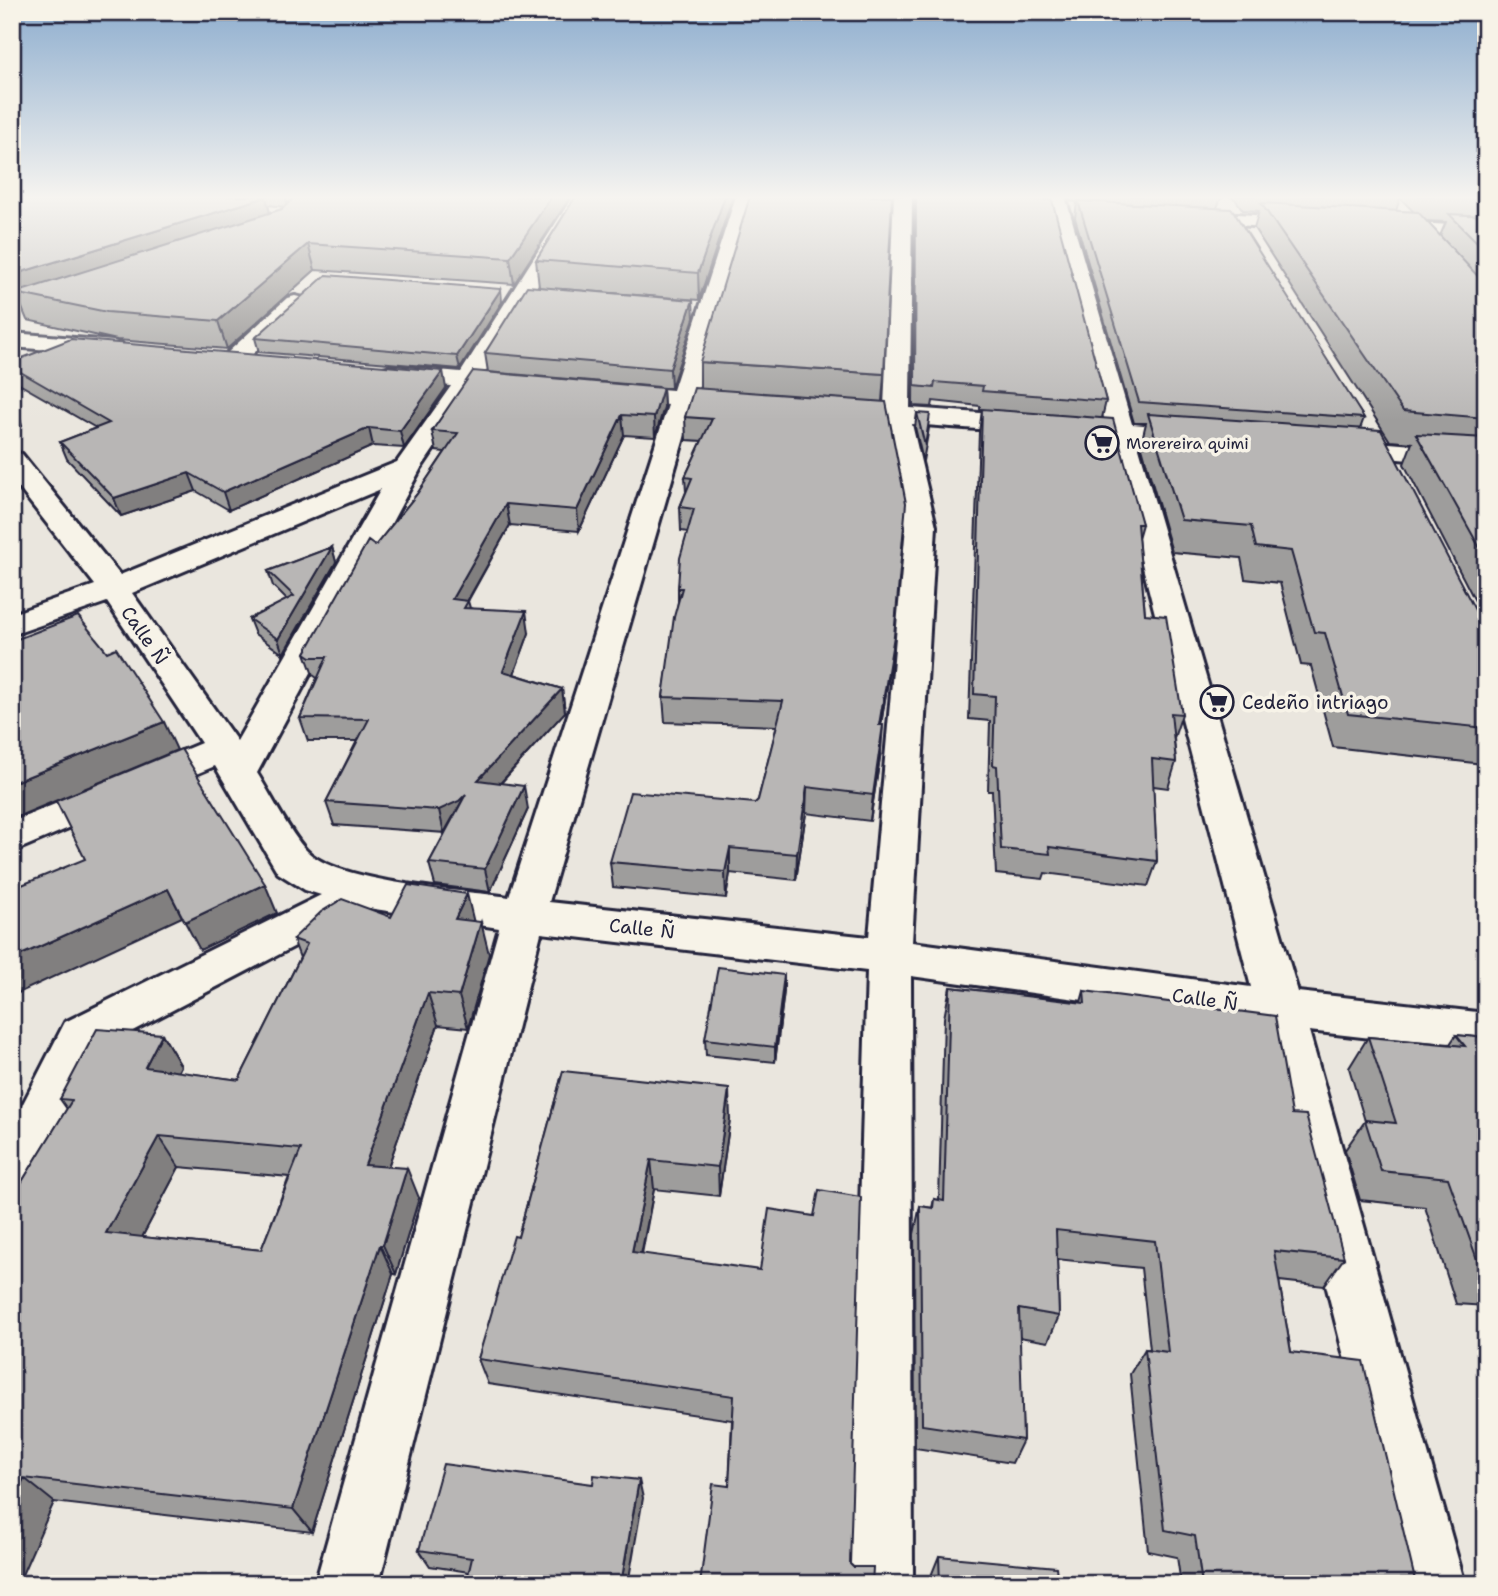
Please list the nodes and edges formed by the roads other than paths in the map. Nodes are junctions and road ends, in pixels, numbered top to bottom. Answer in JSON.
{"nodes":[{"id":1,"x":535,"y":270,"type":"edge"},
{"id":2,"x":713,"y":270,"type":"edge"},
{"id":3,"x":899,"y":270,"type":"edge"},
{"id":4,"x":1076,"y":270,"type":"edge"},
{"id":5,"x":313,"y":287,"type":"edge"},
{"id":6,"x":12,"y":340,"type":"edge"},
{"id":7,"x":137,"y":350,"type":"edge"},
{"id":8,"x":207,"y":356,"type":"edge"},
{"id":9,"x":235,"y":358,"type":"junction"},
{"id":10,"x":262,"y":361,"type":"edge"},
{"id":11,"x":372,"y":371,"type":"edge"},
{"id":12,"x":468,"y":380,"type":"junction"},
{"id":13,"x":548,"y":387,"type":"edge"},
{"id":14,"x":588,"y":391,"type":"edge"},
{"id":15,"x":681,"y":399,"type":"junction"},
{"id":16,"x":762,"y":405,"type":"edge"},
{"id":17,"x":816,"y":408,"type":"edge"},
{"id":18,"x":897,"y":414,"type":"junction"},
{"id":19,"x":1366,"y":427,"type":"edge"},
{"id":20,"x":1121,"y":432,"type":"junction"},
{"id":21,"x":1217,"y":438,"type":"edge"},
{"id":22,"x":1312,"y":445,"type":"edge"},
{"id":23,"x":1380,"y":450,"type":"junction"},
{"id":24,"x":1486,"y":459,"type":"edge"},
{"id":25,"x":12,"y":460,"type":"edge"},
{"id":26,"x":407,"y":468,"type":"junction"},
{"id":27,"x":1393,"y":475,"type":"edge"},
{"id":28,"x":114,"y":589,"type":"junction"},
{"id":29,"x":12,"y":625,"type":"edge"},
{"id":30,"x":231,"y":760,"type":"junction"},
{"id":31,"x":12,"y":838,"type":"edge"},
{"id":32,"x":363,"y":892,"type":"junction"},
{"id":33,"x":524,"y":915,"type":"junction"},
{"id":34,"x":889,"y":956,"type":"junction"},
{"id":35,"x":1280,"y":1009,"type":"junction"},
{"id":36,"x":1486,"y":1032,"type":"edge"},
{"id":37,"x":12,"y":1177,"type":"edge"},
{"id":38,"x":347,"y":1584,"type":"edge"},
{"id":39,"x":881,"y":1584,"type":"edge"},
{"id":40,"x":1433,"y":1584,"type":"edge"}],
"edges":[{"from":1,"to":12,"type":"street"},
{"from":2,"to":15,"type":"street"},
{"from":3,"to":18,"type":"street"},
{"from":4,"to":20,"type":"street"},
{"from":5,"to":9,"type":"street"},
{"from":6,"to":7,"type":"street"},
{"from":8,"to":9,"type":"street"},
{"from":9,"to":10,"type":"street"},
{"from":11,"to":12,"type":"street"},
{"from":12,"to":13,"type":"street"},
{"from":12,"to":26,"type":"street"},
{"from":14,"to":15,"type":"street"},
{"from":15,"to":16,"type":"street"},
{"from":15,"to":33,"type":"street"},
{"from":17,"to":18,"type":"street"},
{"from":18,"to":20,"type":"street"},
{"from":18,"to":34,"type":"street"},
{"from":19,"to":23,"type":"street"},
{"from":20,"to":21,"type":"street"},
{"from":20,"to":35,"type":"street"},
{"from":22,"to":23,"type":"street"},
{"from":23,"to":24,"type":"street"},
{"from":23,"to":27,"type":"street"},
{"from":25,"to":28,"type":"street","name":"Calle Ñ"},
{"from":26,"to":28,"type":"street"},
{"from":26,"to":30,"type":"street"},
{"from":28,"to":29,"type":"street"},
{"from":28,"to":30,"type":"street","name":"Calle Ñ"},
{"from":30,"to":31,"type":"street"},
{"from":30,"to":32,"type":"street","name":"Calle Ñ"},
{"from":32,"to":33,"type":"street","name":"Calle Ñ"},
{"from":32,"to":37,"type":"street"},
{"from":33,"to":34,"type":"street","name":"Calle Ñ"},
{"from":33,"to":38,"type":"street"},
{"from":34,"to":35,"type":"street","name":"Calle Ñ"},
{"from":34,"to":39,"type":"street"},
{"from":35,"to":36,"type":"street","name":"Calle Ñ"},
{"from":35,"to":40,"type":"street"}]}
